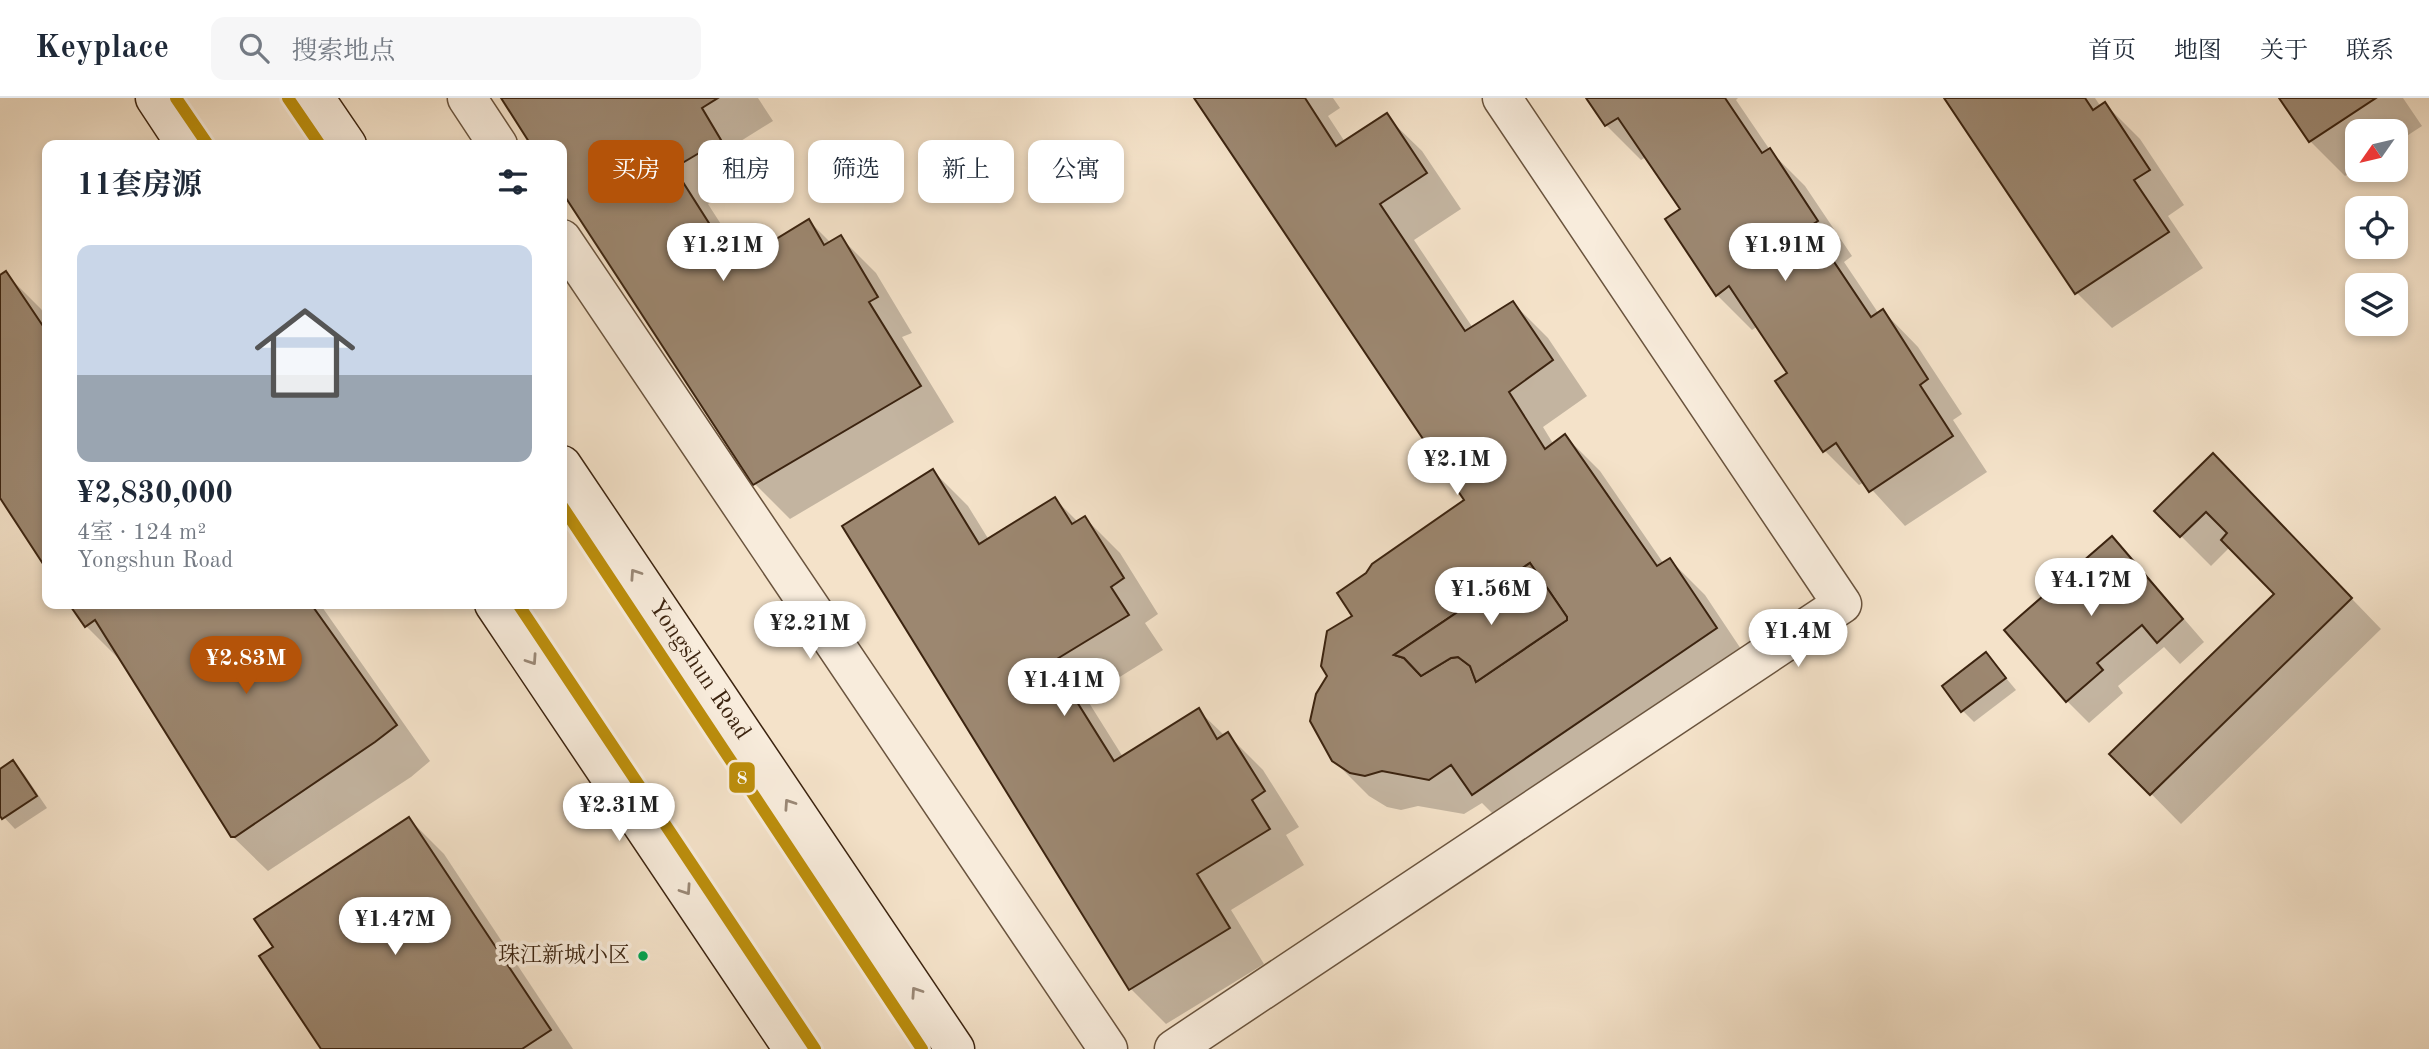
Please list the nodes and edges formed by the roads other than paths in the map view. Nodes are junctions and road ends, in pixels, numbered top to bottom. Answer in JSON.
{"nodes":[{"id":1,"x":155,"y":98,"type":"edge"},
{"id":2,"x":315,"y":98,"type":"edge"},
{"id":3,"x":467,"y":98,"type":"edge"},
{"id":4,"x":1502,"y":98,"type":"edge"},
{"id":5,"x":183,"y":140,"type":"edge"},
{"id":6,"x":344,"y":140,"type":"edge"},
{"id":7,"x":495,"y":140,"type":"edge"},
{"id":8,"x":567,"y":246,"type":"edge"},
{"id":9,"x":567,"y":472,"type":"edge"},
{"id":10,"x":497,"y":609,"type":"edge"},
{"id":11,"x":793,"y":1049,"type":"edge"},
{"id":12,"x":955,"y":1049,"type":"edge"},
{"id":13,"x":1108,"y":1049,"type":"edge"},
{"id":14,"x":1174,"y":1049,"type":"edge"}],
"edges":[{"from":1,"to":5,"type":"street"},
{"from":2,"to":6,"type":"street"},
{"from":3,"to":7,"type":"street"},
{"from":4,"to":14,"type":"street"},
{"from":8,"to":13,"type":"street"},
{"from":12,"to":9,"type":"street","name":"Yongshun Road","one_way":true},
{"from":10,"to":11,"type":"street","one_way":true}]}
